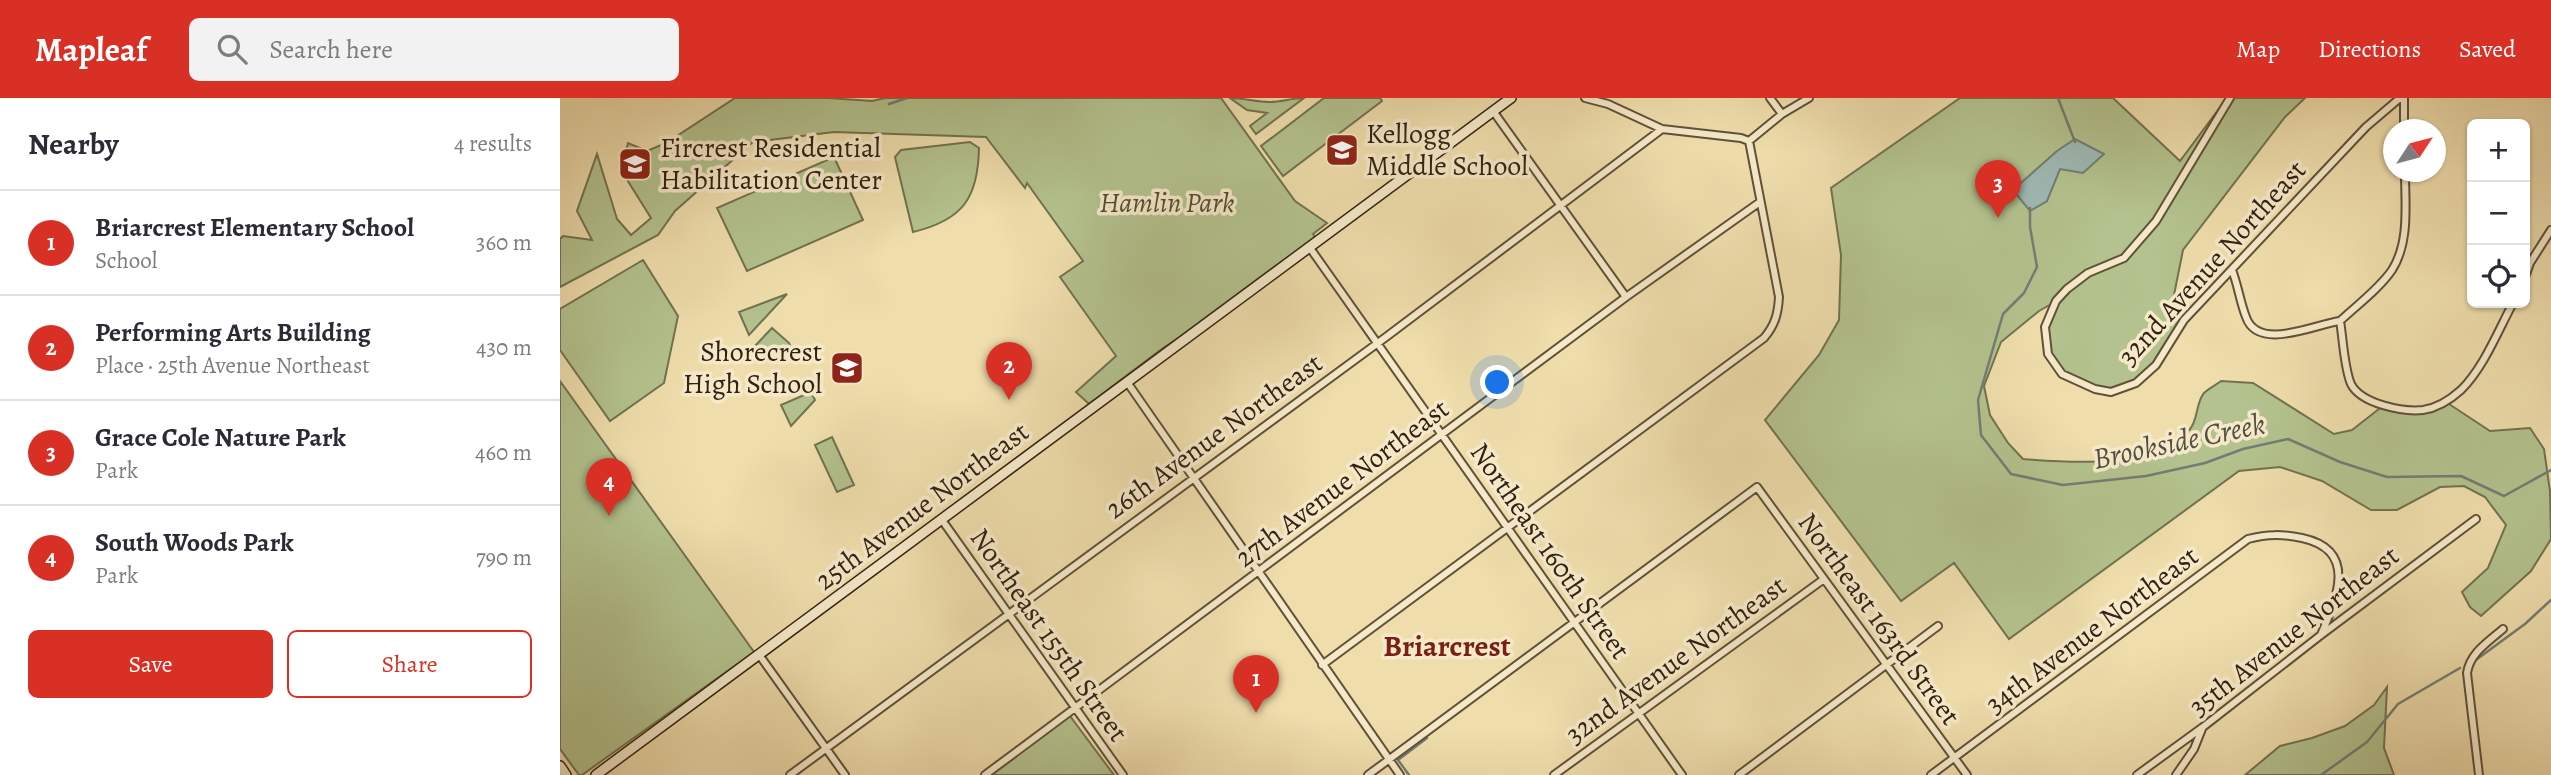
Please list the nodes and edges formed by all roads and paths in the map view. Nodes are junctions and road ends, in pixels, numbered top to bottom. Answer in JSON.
{"nodes":[{"id":1,"x":1511,"y":98,"type":"edge"},
{"id":2,"x":1585,"y":98,"type":"edge"},
{"id":3,"x":1770,"y":98,"type":"edge"},
{"id":4,"x":1809,"y":98,"type":"edge"},
{"id":5,"x":2230,"y":98,"type":"edge"},
{"id":6,"x":2402,"y":98,"type":"edge"},
{"id":7,"x":1493,"y":111,"type":"junction"},
{"id":8,"x":1782,"y":114,"type":"junction"},
{"id":9,"x":2403,"y":119,"type":"edge"},
{"id":10,"x":1661,"y":129,"type":"junction"},
{"id":11,"x":1749,"y":141,"type":"junction"},
{"id":12,"x":2405,"y":182,"type":"edge"},
{"id":13,"x":1760,"y":202,"type":"junction"},
{"id":14,"x":1560,"y":204,"type":"junction"},
{"id":15,"x":2551,"y":230,"type":"edge"},
{"id":16,"x":1310,"y":248,"type":"junction"},
{"id":17,"x":2530,"y":261,"type":"edge"},
{"id":18,"x":2232,"y":270,"type":"junction"},
{"id":19,"x":1626,"y":297,"type":"junction"},
{"id":20,"x":2510,"y":308,"type":"edge"},
{"id":21,"x":2340,"y":321,"type":"junction"},
{"id":22,"x":1377,"y":343,"type":"junction"},
{"id":23,"x":1126,"y":383,"type":"junction"},
{"id":24,"x":1443,"y":435,"type":"junction"},
{"id":25,"x":1192,"y":478,"type":"junction"},
{"id":26,"x":2476,"y":519,"type":"dead end"},
{"id":27,"x":942,"y":520,"type":"junction"},
{"id":28,"x":1509,"y":529,"type":"junction"},
{"id":29,"x":1258,"y":572,"type":"junction"},
{"id":30,"x":1824,"y":579,"type":"junction"},
{"id":31,"x":1008,"y":614,"type":"junction"},
{"id":32,"x":1575,"y":622,"type":"junction"},
{"id":33,"x":1938,"y":626,"type":"dead end"},
{"id":34,"x":2503,"y":629,"type":"dead end"},
{"id":35,"x":2321,"y":635,"type":"junction"},
{"id":36,"x":760,"y":656,"type":"junction"},
{"id":37,"x":1322,"y":665,"type":"junction"},
{"id":38,"x":1886,"y":665,"type":"junction"},
{"id":39,"x":1074,"y":708,"type":"junction"},
{"id":40,"x":1638,"y":712,"type":"junction"},
{"id":41,"x":2203,"y":727,"type":"junction"},
{"id":42,"x":826,"y":748,"type":"junction"},
{"id":43,"x":1954,"y":758,"type":"junction"},
{"id":44,"x":1389,"y":759,"type":"junction"},
{"id":45,"x":560,"y":766,"type":"edge"},
{"id":46,"x":566,"y":775,"type":"edge"},
{"id":47,"x":596,"y":775,"type":"edge"},
{"id":48,"x":790,"y":775,"type":"edge"},
{"id":49,"x":845,"y":775,"type":"edge"},
{"id":50,"x":985,"y":775,"type":"edge"},
{"id":51,"x":1123,"y":775,"type":"edge"},
{"id":52,"x":1368,"y":775,"type":"edge"},
{"id":53,"x":1400,"y":775,"type":"edge"},
{"id":54,"x":1554,"y":775,"type":"edge"},
{"id":55,"x":1682,"y":775,"type":"edge"},
{"id":56,"x":1739,"y":775,"type":"edge"},
{"id":57,"x":1931,"y":775,"type":"edge"},
{"id":58,"x":1966,"y":775,"type":"edge"},
{"id":59,"x":2137,"y":775,"type":"edge"},
{"id":60,"x":2176,"y":775,"type":"edge"},
{"id":61,"x":2479,"y":775,"type":"edge"}],
"edges":[{"from":1,"to":7,"type":"street","name":"25th Avenue Northeast"},
{"from":2,"to":10,"type":"street"},
{"from":3,"to":8,"type":"street"},
{"from":4,"to":8,"type":"street"},
{"from":5,"to":18,"type":"street","name":"32nd Avenue Northeast"},
{"from":6,"to":9,"type":"street"},
{"from":6,"to":18,"type":"street","name":"32nd Avenue Northeast"},
{"from":7,"to":14,"type":"street"},
{"from":7,"to":16,"type":"street","name":"25th Avenue Northeast"},
{"from":8,"to":11,"type":"street"},
{"from":10,"to":11,"type":"street"},
{"from":10,"to":14,"type":"street","name":"26th Avenue Northeast"},
{"from":11,"to":13,"type":"street"},
{"from":12,"to":21,"type":"street"},
{"from":13,"to":19,"type":"street","name":"27th Avenue Northeast"},
{"from":13,"to":28,"type":"street"},
{"from":14,"to":19,"type":"street"},
{"from":14,"to":22,"type":"street","name":"26th Avenue Northeast"},
{"from":15,"to":17,"type":"street"},
{"from":16,"to":22,"type":"street","name":"Northeast 160th Street"},
{"from":16,"to":23,"type":"street","name":"25th Avenue Northeast"},
{"from":18,"to":21,"type":"street"},
{"from":19,"to":24,"type":"street","name":"27th Avenue Northeast"},
{"from":20,"to":21,"type":"street"},
{"from":22,"to":24,"type":"street","name":"Northeast 160th Street"},
{"from":22,"to":25,"type":"street","name":"26th Avenue Northeast"},
{"from":23,"to":25,"type":"street"},
{"from":23,"to":27,"type":"street","name":"25th Avenue Northeast"},
{"from":24,"to":28,"type":"street","name":"Northeast 160th Street"},
{"from":24,"to":29,"type":"street","name":"27th Avenue Northeast"},
{"from":25,"to":29,"type":"street"},
{"from":25,"to":31,"type":"street","name":"26th Avenue Northeast"},
{"from":26,"to":35,"type":"street","name":"35th Avenue Northeast"},
{"from":27,"to":31,"type":"street","name":"Northeast 155th Street"},
{"from":27,"to":36,"type":"street","name":"25th Avenue Northeast"},
{"from":28,"to":32,"type":"street","name":"Northeast 160th Street"},
{"from":28,"to":37,"type":"street"},
{"from":29,"to":37,"type":"street"},
{"from":29,"to":39,"type":"street","name":"27th Avenue Northeast"},
{"from":30,"to":32,"type":"street","name":"Northeast 163rd Street"},
{"from":30,"to":38,"type":"street","name":"Northeast 163rd Street"},
{"from":30,"to":40,"type":"street","name":"32nd Avenue Northeast"},
{"from":31,"to":39,"type":"street","name":"Northeast 155th Street"},
{"from":31,"to":42,"type":"street","name":"26th Avenue Northeast"},
{"from":32,"to":40,"type":"street","name":"Northeast 160th Street"},
{"from":32,"to":44,"type":"street"},
{"from":33,"to":38,"type":"street"},
{"from":34,"to":61,"type":"street"},
{"from":35,"to":41,"type":"street","name":"35th Avenue Northeast"},
{"from":35,"to":43,"type":"street","name":"34th Avenue Northeast"},
{"from":36,"to":42,"type":"street"},
{"from":36,"to":47,"type":"street","name":"25th Avenue Northeast"},
{"from":37,"to":44,"type":"street"},
{"from":38,"to":43,"type":"street","name":"Northeast 163rd Street"},
{"from":38,"to":56,"type":"street"},
{"from":39,"to":50,"type":"street","name":"27th Avenue Northeast"},
{"from":39,"to":51,"type":"street","name":"Northeast 155th Street"},
{"from":40,"to":54,"type":"street","name":"32nd Avenue Northeast"},
{"from":40,"to":55,"type":"street","name":"Northeast 160th Street"},
{"from":41,"to":59,"type":"street","name":"35th Avenue Northeast"},
{"from":41,"to":60,"type":"street"},
{"from":42,"to":48,"type":"street","name":"26th Avenue Northeast"},
{"from":42,"to":49,"type":"street"},
{"from":43,"to":57,"type":"street","name":"34th Avenue Northeast"},
{"from":43,"to":58,"type":"street","name":"Northeast 163rd Street"},
{"from":44,"to":52,"type":"street"},
{"from":44,"to":53,"type":"street"},
{"from":45,"to":46,"type":"street"}]}
